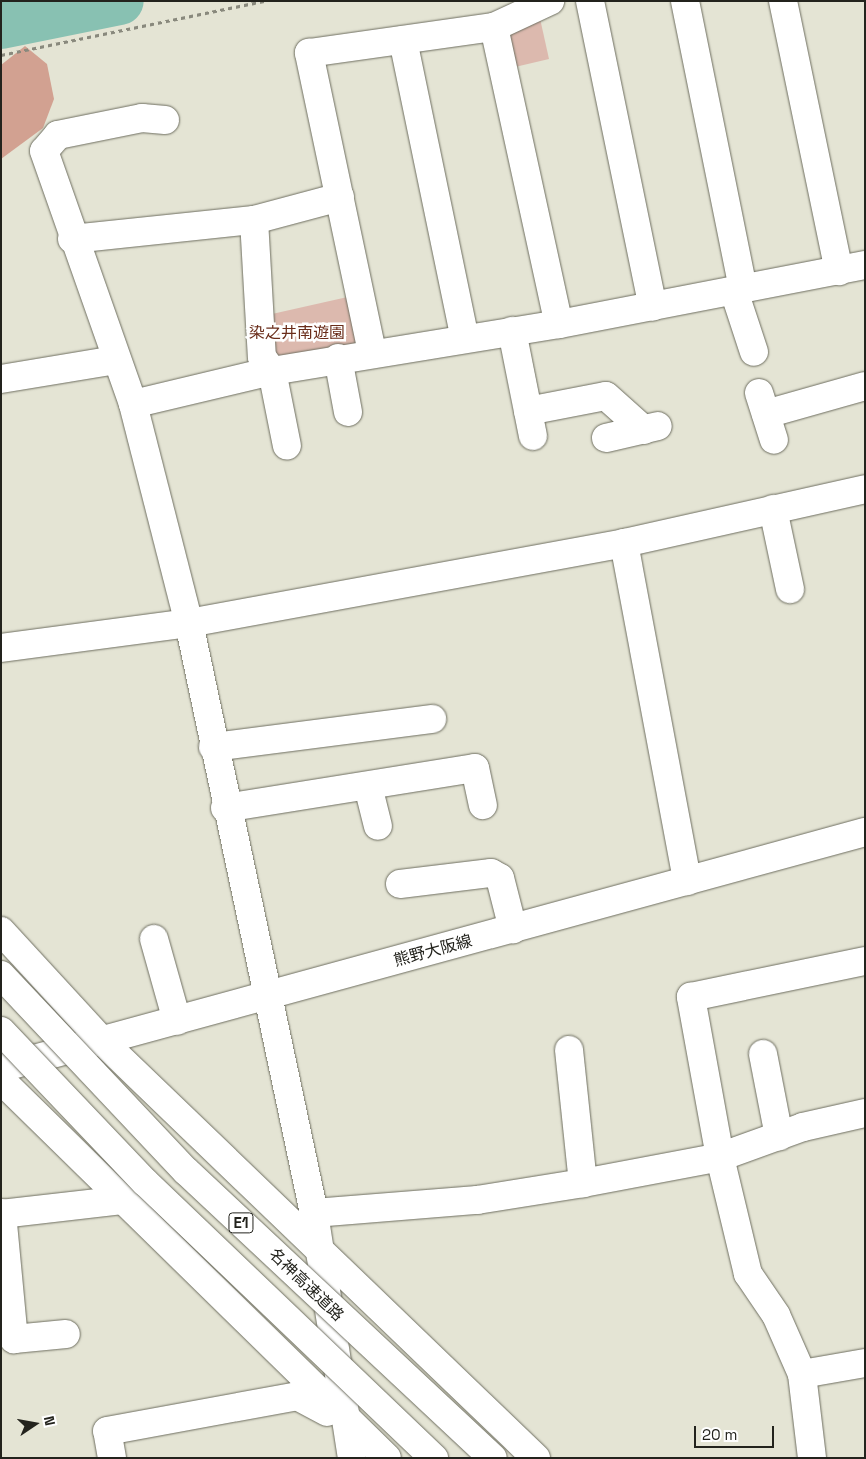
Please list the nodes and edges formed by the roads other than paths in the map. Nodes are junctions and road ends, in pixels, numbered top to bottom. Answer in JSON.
{"nodes":[{"id":1,"x":550,"y":1,"type":"edge"},
{"id":2,"x":590,"y":1,"type":"edge"},
{"id":3,"x":685,"y":1,"type":"edge"},
{"id":4,"x":783,"y":1,"type":"edge"},
{"id":5,"x":494,"y":27,"type":"junction"},
{"id":6,"x":403,"y":40,"type":"junction"},
{"id":7,"x":164,"y":120,"type":"dead end"},
{"id":8,"x":340,"y":197,"type":"junction"},
{"id":9,"x":254,"y":220,"type":"junction"},
{"id":10,"x":72,"y":239,"type":"junction"},
{"id":11,"x":858,"y":269,"type":"edge"},
{"id":12,"x":739,"y":290,"type":"junction"},
{"id":13,"x":653,"y":307,"type":"junction"},
{"id":14,"x":559,"y":324,"type":"junction"},
{"id":15,"x":512,"y":332,"type":"junction"},
{"id":16,"x":465,"y":339,"type":"junction"},
{"id":17,"x":372,"y":352,"type":"junction"},
{"id":18,"x":754,"y":352,"type":"dead end"},
{"id":19,"x":338,"y":358,"type":"junction"},
{"id":20,"x":116,"y":360,"type":"junction"},
{"id":21,"x":272,"y":371,"type":"junction"},
{"id":22,"x":1,"y":379,"type":"edge"},
{"id":23,"x":865,"y":386,"type":"edge"},
{"id":24,"x":133,"y":404,"type":"junction"},
{"id":25,"x":348,"y":412,"type":"dead end"},
{"id":26,"x":606,"y":438,"type":"dead end"},
{"id":27,"x":774,"y":440,"type":"dead end"},
{"id":28,"x":287,"y":446,"type":"dead end"},
{"id":29,"x":865,"y":489,"type":"edge"},
{"id":30,"x":774,"y":509,"type":"junction"},
{"id":31,"x":624,"y":543,"type":"junction"},
{"id":32,"x":790,"y":589,"type":"dead end"},
{"id":33,"x":188,"y":623,"type":"junction"},
{"id":34,"x":1,"y":648,"type":"edge"},
{"id":35,"x":432,"y":719,"type":"dead end"},
{"id":36,"x":213,"y":747,"type":"junction"},
{"id":37,"x":368,"y":786,"type":"junction"},
{"id":38,"x":483,"y":805,"type":"dead end"},
{"id":39,"x":225,"y":808,"type":"junction"},
{"id":40,"x":378,"y":826,"type":"dead end"},
{"id":41,"x":865,"y":832,"type":"edge"},
{"id":42,"x":686,"y":881,"type":"junction"},
{"id":43,"x":400,"y":884,"type":"dead end"},
{"id":44,"x":513,"y":929,"type":"junction"},
{"id":45,"x":1,"y":931,"type":"edge"},
{"id":46,"x":154,"y":939,"type":"dead end"},
{"id":47,"x":865,"y":961,"type":"edge"},
{"id":48,"x":1,"y":975,"type":"edge"},
{"id":49,"x":270,"y":996,"type":"junction"},
{"id":50,"x":178,"y":1021,"type":"junction"},
{"id":51,"x":1,"y":1031,"type":"edge"},
{"id":52,"x":102,"y":1041,"type":"junction"},
{"id":53,"x":569,"y":1050,"type":"dead end"},
{"id":54,"x":763,"y":1054,"type":"dead end"},
{"id":55,"x":1,"y":1068,"type":"edge"},
{"id":56,"x":1,"y":1080,"type":"edge"},
{"id":57,"x":865,"y":1113,"type":"edge"},
{"id":58,"x":778,"y":1136,"type":"junction"},
{"id":59,"x":720,"y":1157,"type":"junction"},
{"id":60,"x":583,"y":1183,"type":"junction"},
{"id":61,"x":124,"y":1200,"type":"junction"},
{"id":62,"x":314,"y":1213,"type":"junction"},
{"id":63,"x":2,"y":1214,"type":"edge"},
{"id":64,"x":320,"y":1255,"type":"junction"},
{"id":65,"x":66,"y":1334,"type":"dead end"},
{"id":66,"x":865,"y":1363,"type":"edge"},
{"id":67,"x":802,"y":1374,"type":"junction"},
{"id":68,"x":344,"y":1420,"type":"junction"},
{"id":69,"x":112,"y":1458,"type":"edge"},
{"id":70,"x":352,"y":1458,"type":"edge"},
{"id":71,"x":387,"y":1458,"type":"edge"},
{"id":72,"x":434,"y":1458,"type":"edge"},
{"id":73,"x":493,"y":1458,"type":"edge"},
{"id":74,"x":536,"y":1458,"type":"edge"},
{"id":75,"x":812,"y":1458,"type":"edge"}],
"edges":[{"from":1,"to":5,"type":"main road"},
{"from":2,"to":13,"type":"main road"},
{"from":3,"to":12,"type":"main road"},
{"from":4,"to":11,"type":"main road"},
{"from":5,"to":6,"type":"main road"},
{"from":5,"to":14,"type":"main road"},
{"from":6,"to":8,"type":"main road"},
{"from":6,"to":16,"type":"main road"},
{"from":7,"to":10,"type":"main road"},
{"from":8,"to":9,"type":"main road"},
{"from":8,"to":17,"type":"main road"},
{"from":9,"to":10,"type":"main road"},
{"from":9,"to":21,"type":"main road"},
{"from":10,"to":20,"type":"main road"},
{"from":11,"to":12,"type":"main road"},
{"from":12,"to":13,"type":"main road"},
{"from":12,"to":18,"type":"main road"},
{"from":13,"to":14,"type":"main road"},
{"from":14,"to":15,"type":"main road"},
{"from":15,"to":16,"type":"main road"},
{"from":15,"to":26,"type":"main road"},
{"from":16,"to":17,"type":"main road"},
{"from":17,"to":19,"type":"main road"},
{"from":19,"to":21,"type":"main road"},
{"from":19,"to":25,"type":"main road"},
{"from":20,"to":22,"type":"main road"},
{"from":20,"to":24,"type":"main road"},
{"from":21,"to":24,"type":"main road"},
{"from":21,"to":28,"type":"main road"},
{"from":23,"to":27,"type":"main road"},
{"from":24,"to":33,"type":"main road"},
{"from":29,"to":30,"type":"main road"},
{"from":30,"to":31,"type":"main road"},
{"from":30,"to":32,"type":"main road"},
{"from":31,"to":33,"type":"main road"},
{"from":31,"to":42,"type":"main road"},
{"from":33,"to":34,"type":"main road"},
{"from":33,"to":36,"type":"main road"},
{"from":35,"to":36,"type":"main road"},
{"from":36,"to":39,"type":"main road"},
{"from":37,"to":38,"type":"main road"},
{"from":37,"to":39,"type":"main road"},
{"from":37,"to":40,"type":"main road"},
{"from":39,"to":49,"type":"main road"},
{"from":41,"to":42,"type":"main road","name":"熊野大阪線"},
{"from":42,"to":44,"type":"main road","name":"熊野大阪線"},
{"from":43,"to":44,"type":"main road"},
{"from":44,"to":49,"type":"main road","name":"熊野大阪線"},
{"from":45,"to":52,"type":"main road"},
{"from":46,"to":50,"type":"main road"},
{"from":47,"to":59,"type":"main road"},
{"from":48,"to":73,"type":"main road","name":"名神高速道路","number":"E1","bridge":true},
{"from":49,"to":50,"type":"main road","name":"熊野大阪線"},
{"from":49,"to":62,"type":"main road"},
{"from":50,"to":52,"type":"main road","name":"熊野大阪線"},
{"from":51,"to":72,"type":"main road","number":"E1","bridge":true},
{"from":52,"to":55,"type":"main road","name":"熊野大阪線"},
{"from":52,"to":64,"type":"main road"},
{"from":53,"to":60,"type":"main road"},
{"from":54,"to":58,"type":"main road"},
{"from":56,"to":61,"type":"main road"},
{"from":57,"to":58,"type":"main road"},
{"from":58,"to":59,"type":"main road"},
{"from":59,"to":60,"type":"main road"},
{"from":59,"to":67,"type":"main road"},
{"from":60,"to":62,"type":"main road"},
{"from":61,"to":63,"type":"main road"},
{"from":61,"to":68,"type":"main road"},
{"from":62,"to":64,"type":"main road"},
{"from":63,"to":65,"type":"main road"},
{"from":64,"to":68,"type":"main road"},
{"from":64,"to":74,"type":"main road"},
{"from":66,"to":67,"type":"main road"},
{"from":67,"to":75,"type":"main road"},
{"from":68,"to":69,"type":"main road"},
{"from":68,"to":70,"type":"main road"},
{"from":68,"to":71,"type":"main road"}]}
